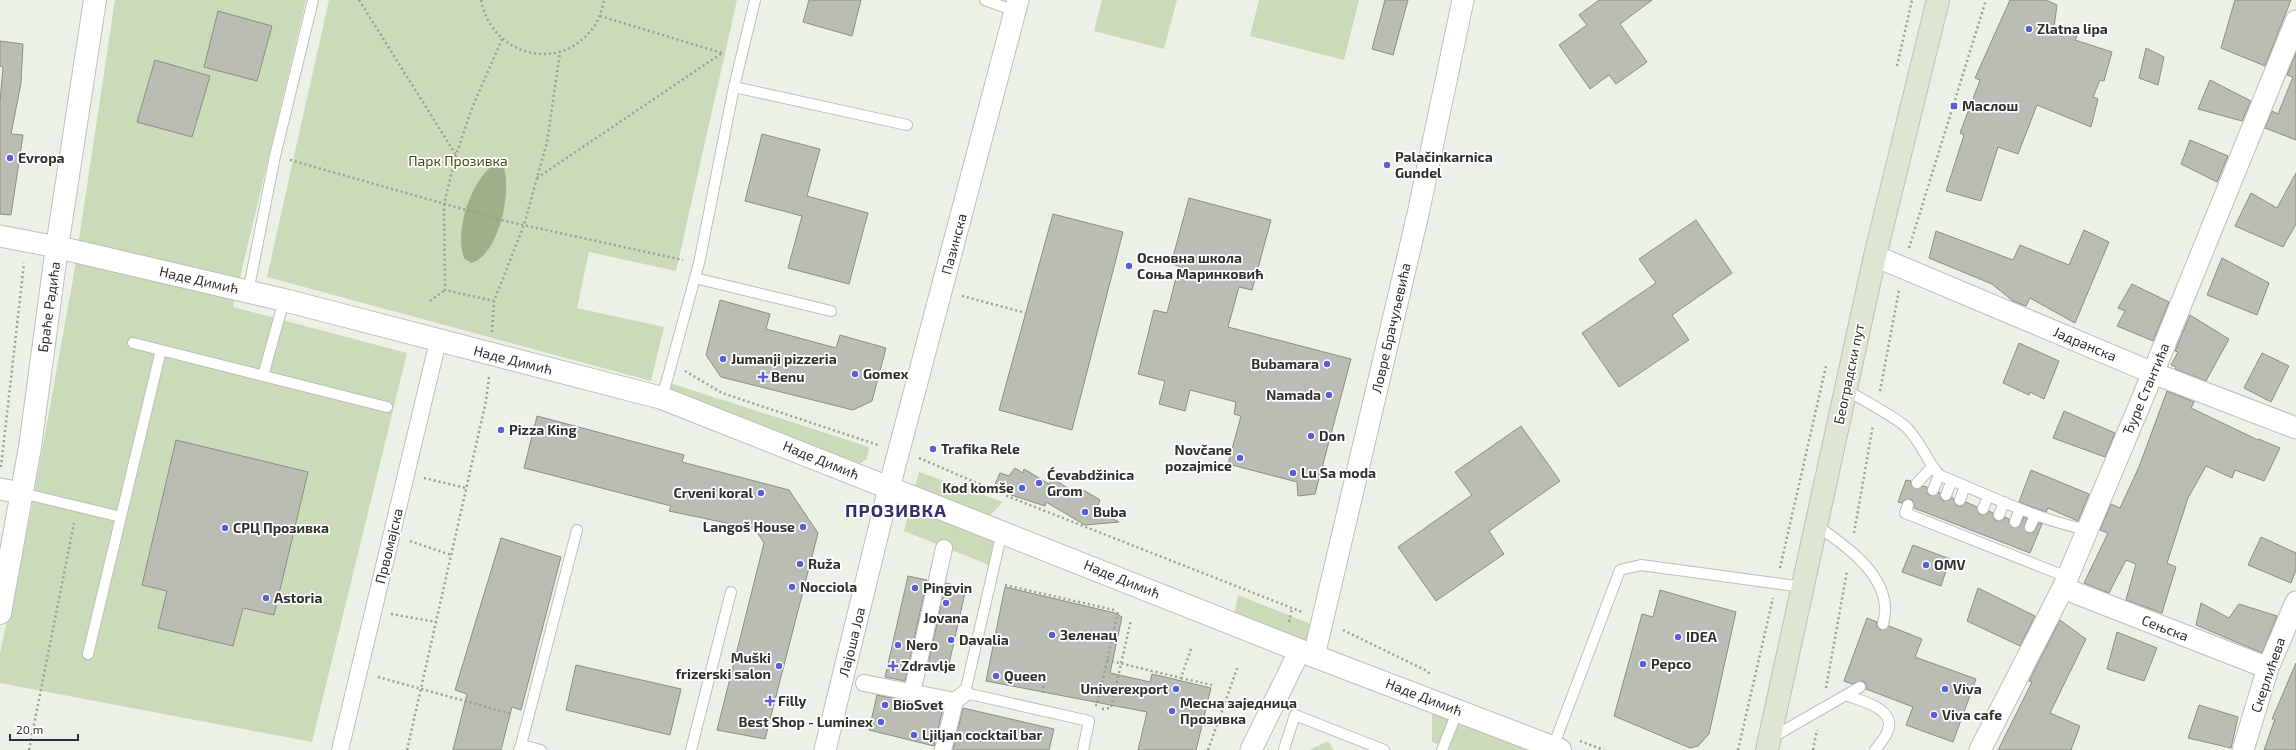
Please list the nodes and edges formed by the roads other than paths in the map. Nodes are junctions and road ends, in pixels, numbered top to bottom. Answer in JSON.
{"nodes":[{"id":1,"x":95,"y":0,"type":"edge"},
{"id":2,"x":313,"y":0,"type":"edge"},
{"id":3,"x":755,"y":0,"type":"edge"},
{"id":4,"x":985,"y":0,"type":"edge"},
{"id":5,"x":1938,"y":0,"type":"edge"},
{"id":6,"x":1464,"y":1,"type":"edge"},
{"id":7,"x":1016,"y":5,"type":"edge"},
{"id":8,"x":2296,"y":21,"type":"edge"},
{"id":9,"x":734,"y":87,"type":"junction"},
{"id":10,"x":907,"y":125,"type":"dead end"},
{"id":11,"x":0,"y":236,"type":"edge"},
{"id":12,"x":57,"y":247,"type":"junction"},
{"id":13,"x":1875,"y":256,"type":"junction"},
{"id":14,"x":695,"y":278,"type":"junction"},
{"id":15,"x":248,"y":292,"type":"junction"},
{"id":16,"x":284,"y":300,"type":"junction"},
{"id":17,"x":831,"y":311,"type":"dead end"},
{"id":18,"x":438,"y":341,"type":"junction"},
{"id":19,"x":133,"y":343,"type":"dead end"},
{"id":20,"x":161,"y":350,"type":"junction"},
{"id":21,"x":2153,"y":373,"type":"junction"},
{"id":22,"x":263,"y":376,"type":"junction"},
{"id":23,"x":1846,"y":390,"type":"junction"},
{"id":24,"x":662,"y":398,"type":"junction"},
{"id":25,"x":386,"y":407,"type":"dead end"},
{"id":26,"x":2296,"y":428,"type":"edge"},
{"id":27,"x":1932,"y":467,"type":"junction"},
{"id":28,"x":1939,"y":475,"type":"junction"},
{"id":29,"x":1952,"y":480,"type":"junction"},
{"id":30,"x":1917,"y":483,"type":"dead end"},
{"id":31,"x":1965,"y":486,"type":"junction"},
{"id":32,"x":889,"y":488,"type":"junction"},
{"id":33,"x":0,"y":489,"type":"edge"},
{"id":34,"x":1933,"y":490,"type":"dead end"},
{"id":35,"x":22,"y":493,"type":"junction"},
{"id":36,"x":1946,"y":495,"type":"dead end"},
{"id":37,"x":1988,"y":496,"type":"junction"},
{"id":38,"x":1960,"y":500,"type":"dead end"},
{"id":39,"x":2004,"y":502,"type":"junction"},
{"id":40,"x":1908,"y":505,"type":"dead end"},
{"id":41,"x":1983,"y":509,"type":"dead end"},
{"id":42,"x":2020,"y":509,"type":"junction"},
{"id":43,"x":1999,"y":515,"type":"dead end"},
{"id":44,"x":2035,"y":515,"type":"junction"},
{"id":45,"x":121,"y":516,"type":"junction"},
{"id":46,"x":2015,"y":522,"type":"dead end"},
{"id":47,"x":1816,"y":525,"type":"junction"},
{"id":48,"x":2030,"y":527,"type":"dead end"},
{"id":49,"x":578,"y":530,"type":"dead end"},
{"id":50,"x":2087,"y":530,"type":"junction"},
{"id":51,"x":1002,"y":531,"type":"junction"},
{"id":52,"x":944,"y":548,"type":"dead end"},
{"id":53,"x":2065,"y":582,"type":"junction"},
{"id":54,"x":1803,"y":587,"type":"junction"},
{"id":55,"x":731,"y":592,"type":"dead end"},
{"id":56,"x":2296,"y":602,"type":"edge"},
{"id":57,"x":0,"y":613,"type":"edge"},
{"id":58,"x":1883,"y":624,"type":"dead end"},
{"id":59,"x":1307,"y":653,"type":"junction"},
{"id":60,"x":88,"y":654,"type":"dead end"},
{"id":61,"x":2268,"y":668,"type":"junction"},
{"id":62,"x":864,"y":683,"type":"dead end"},
{"id":63,"x":1860,"y":687,"type":"dead end"},
{"id":64,"x":912,"y":693,"type":"junction"},
{"id":65,"x":1848,"y":696,"type":"junction"},
{"id":66,"x":960,"y":697,"type":"junction"},
{"id":67,"x":1458,"y":710,"type":"junction"},
{"id":68,"x":1557,"y":743,"type":"edge"},
{"id":69,"x":1768,"y":745,"type":"edge"},
{"id":70,"x":520,"y":748,"type":"edge"},
{"id":71,"x":1284,"y":749,"type":"dead end"},
{"id":72,"x":340,"y":750,"type":"edge"},
{"id":73,"x":541,"y":750,"type":"edge"},
{"id":74,"x":691,"y":750,"type":"edge"},
{"id":75,"x":825,"y":750,"type":"edge"},
{"id":76,"x":943,"y":750,"type":"edge"},
{"id":77,"x":1083,"y":750,"type":"edge"},
{"id":78,"x":1252,"y":750,"type":"edge"},
{"id":79,"x":1384,"y":750,"type":"edge"},
{"id":80,"x":1442,"y":750,"type":"edge"},
{"id":81,"x":1875,"y":750,"type":"edge"},
{"id":82,"x":1980,"y":750,"type":"edge"},
{"id":83,"x":2243,"y":750,"type":"edge"}],
"edges":[{"from":1,"to":12,"type":"street","name":"Браће Радића"},
{"from":2,"to":15,"type":"lane"},
{"from":3,"to":9,"type":"lane"},
{"from":4,"to":7,"type":"lane"},
{"from":5,"to":13,"type":"main road","name":"Београдски пут"},
{"from":6,"to":59,"type":"street","name":"Ловре Брачуљевића"},
{"from":7,"to":32,"type":"street","name":"Пазинска"},
{"from":8,"to":21,"type":"street","name":"Ђуре Стантића"},
{"from":9,"to":10,"type":"lane"},
{"from":9,"to":14,"type":"lane"},
{"from":11,"to":12,"type":"street"},
{"from":12,"to":15,"type":"street","name":"Наде Димић"},
{"from":12,"to":35,"type":"street","name":"Браће Радића"},
{"from":13,"to":21,"type":"street","name":"Јадранска"},
{"from":13,"to":23,"type":"main road","name":"Београдски пут"},
{"from":14,"to":17,"type":"lane"},
{"from":14,"to":24,"type":"lane"},
{"from":15,"to":16,"type":"street","name":"Наде Димић"},
{"from":16,"to":18,"type":"street","name":"Наде Димић"},
{"from":16,"to":22,"type":"lane"},
{"from":18,"to":24,"type":"street","name":"Наде Димић"},
{"from":18,"to":72,"type":"street","name":"Првомајска"},
{"from":19,"to":20,"type":"lane"},
{"from":20,"to":22,"type":"lane"},
{"from":20,"to":45,"type":"lane"},
{"from":21,"to":26,"type":"street","name":"Јадранска"},
{"from":21,"to":50,"type":"street","name":"Ђуре Стантића"},
{"from":22,"to":25,"type":"lane"},
{"from":23,"to":27,"type":"lane"},
{"from":23,"to":47,"type":"main road","name":"Београдски пут"},
{"from":24,"to":32,"type":"street","name":"Наде Димић"},
{"from":27,"to":28,"type":"lane"},
{"from":27,"to":30,"type":"lane"},
{"from":28,"to":29,"type":"lane"},
{"from":28,"to":34,"type":"lane"},
{"from":29,"to":31,"type":"lane"},
{"from":29,"to":36,"type":"lane"},
{"from":31,"to":37,"type":"lane"},
{"from":31,"to":38,"type":"lane"},
{"from":32,"to":51,"type":"street","name":"Наде Димић"},
{"from":32,"to":75,"type":"street","name":"Лајоша Јоа"},
{"from":33,"to":35,"type":"street"},
{"from":35,"to":45,"type":"lane"},
{"from":35,"to":57,"type":"street","name":"Браће Радића"},
{"from":37,"to":39,"type":"lane"},
{"from":37,"to":41,"type":"lane"},
{"from":39,"to":42,"type":"lane"},
{"from":39,"to":43,"type":"lane"},
{"from":40,"to":53,"type":"lane"},
{"from":42,"to":44,"type":"lane"},
{"from":42,"to":46,"type":"lane"},
{"from":44,"to":48,"type":"lane"},
{"from":44,"to":50,"type":"lane"},
{"from":45,"to":60,"type":"lane"},
{"from":47,"to":54,"type":"main road","name":"Београдски пут"},
{"from":47,"to":58,"type":"lane"},
{"from":49,"to":70,"type":"lane"},
{"from":50,"to":53,"type":"street","name":"Ђуре Стантића"},
{"from":51,"to":59,"type":"street","name":"Наде Димић"},
{"from":51,"to":66,"type":"lane"},
{"from":52,"to":64,"type":"street"},
{"from":53,"to":61,"type":"street","name":"Сењска"},
{"from":53,"to":82,"type":"street","name":"Ђуре Стантића"},
{"from":54,"to":68,"type":"lane"},
{"from":54,"to":69,"type":"main road","name":"Београдски пут"},
{"from":55,"to":74,"type":"lane"},
{"from":56,"to":61,"type":"street","name":"Скерлићева"},
{"from":59,"to":67,"type":"street","name":"Наде Димић"},
{"from":59,"to":78,"type":"street","name":"Ловре Брачуљевића"},
{"from":61,"to":83,"type":"street","name":"Скерлићева"},
{"from":62,"to":64,"type":"street"},
{"from":63,"to":65,"type":"lane"},
{"from":64,"to":66,"type":"street"},
{"from":65,"to":69,"type":"lane"},
{"from":65,"to":81,"type":"lane"},
{"from":66,"to":76,"type":"street"},
{"from":66,"to":77,"type":"lane"},
{"from":67,"to":68,"type":"street","name":"Наде Димић"},
{"from":67,"to":80,"type":"lane"},
{"from":70,"to":73,"type":"lane"},
{"from":71,"to":79,"type":"lane"}]}
